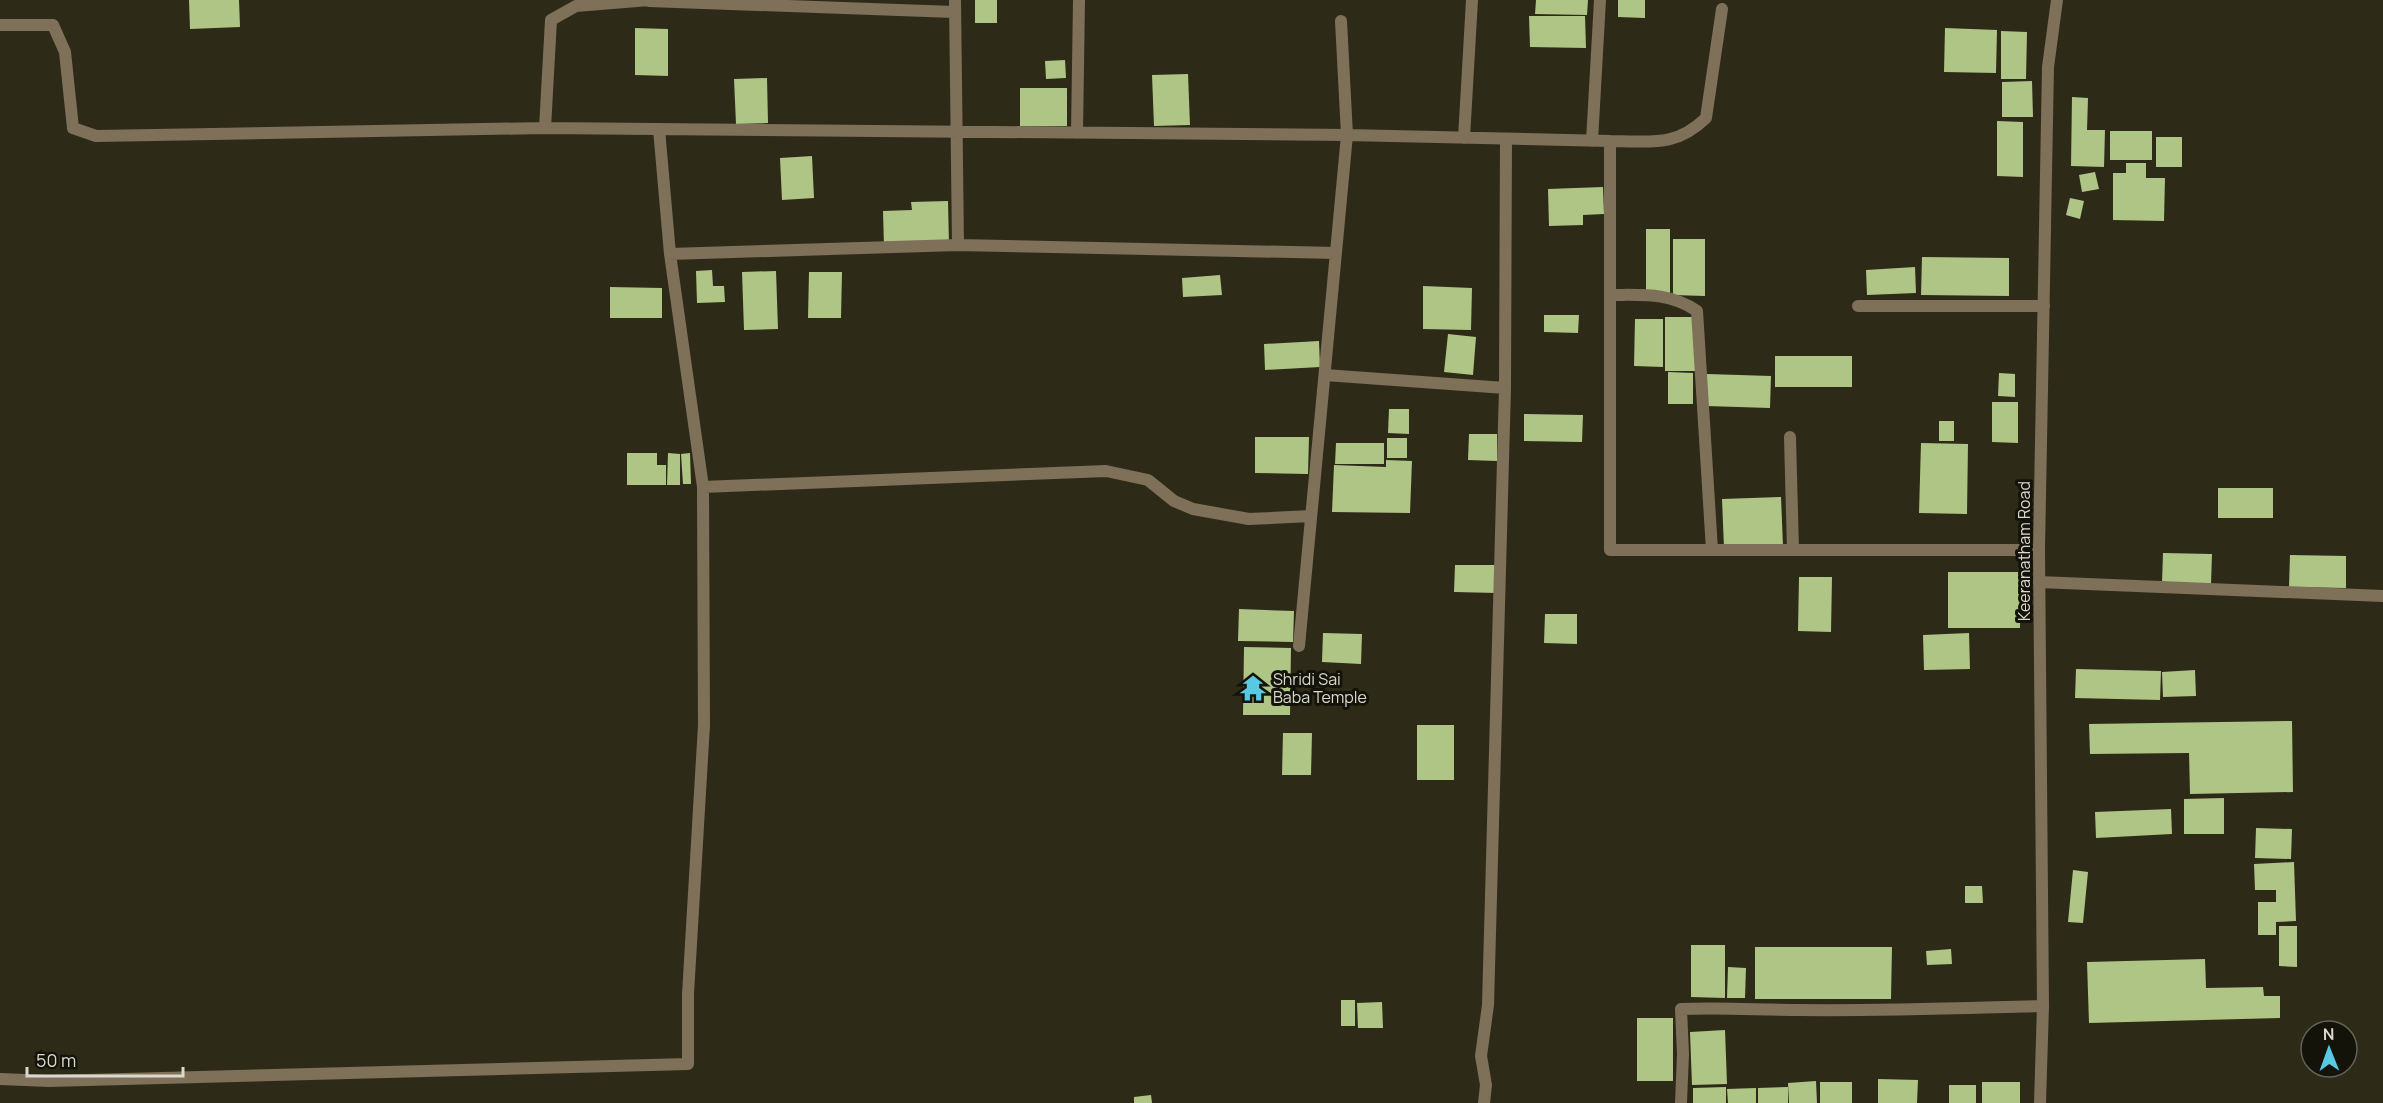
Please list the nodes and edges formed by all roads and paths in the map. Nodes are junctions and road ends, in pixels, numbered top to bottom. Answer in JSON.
{"nodes":[{"id":1,"x":649,"y":0,"type":"edge"},
{"id":2,"x":1079,"y":0,"type":"edge"},
{"id":3,"x":1472,"y":0,"type":"edge"},
{"id":4,"x":1599,"y":0,"type":"edge"},
{"id":5,"x":2057,"y":0,"type":"edge"},
{"id":6,"x":955,"y":6,"type":"edge"},
{"id":7,"x":1722,"y":9,"type":"dead end"},
{"id":8,"x":1341,"y":21,"type":"dead end"},
{"id":9,"x":0,"y":25,"type":"edge"},
{"id":10,"x":545,"y":128,"type":"junction"},
{"id":11,"x":659,"y":129,"type":"junction"},
{"id":12,"x":956,"y":132,"type":"junction"},
{"id":13,"x":1077,"y":133,"type":"junction"},
{"id":14,"x":1347,"y":135,"type":"junction"},
{"id":15,"x":1464,"y":138,"type":"junction"},
{"id":16,"x":1506,"y":139,"type":"junction"},
{"id":17,"x":1592,"y":141,"type":"junction"},
{"id":18,"x":1610,"y":141,"type":"junction"},
{"id":19,"x":958,"y":246,"type":"junction"},
{"id":20,"x":1336,"y":253,"type":"junction"},
{"id":21,"x":670,"y":254,"type":"junction"},
{"id":22,"x":1610,"y":295,"type":"junction"},
{"id":23,"x":1858,"y":306,"type":"dead end"},
{"id":24,"x":2044,"y":306,"type":"junction"},
{"id":25,"x":1325,"y":375,"type":"junction"},
{"id":26,"x":1504,"y":388,"type":"junction"},
{"id":27,"x":1790,"y":437,"type":"dead end"},
{"id":28,"x":703,"y":487,"type":"junction"},
{"id":29,"x":1311,"y":516,"type":"junction"},
{"id":30,"x":1712,"y":550,"type":"junction"},
{"id":31,"x":1793,"y":550,"type":"junction"},
{"id":32,"x":2039,"y":550,"type":"junction"},
{"id":33,"x":2039,"y":582,"type":"junction"},
{"id":34,"x":2383,"y":596,"type":"edge"},
{"id":35,"x":1299,"y":646,"type":"dead end"},
{"id":36,"x":2043,"y":1006,"type":"junction"},
{"id":37,"x":0,"y":1079,"type":"edge"},
{"id":38,"x":1484,"y":1103,"type":"edge"},
{"id":39,"x":1681,"y":1103,"type":"edge"},
{"id":40,"x":2040,"y":1103,"type":"edge"}],
"edges":[{"from":1,"to":6,"type":"street"},
{"from":1,"to":10,"type":"street"},
{"from":2,"to":13,"type":"street"},
{"from":3,"to":15,"type":"street"},
{"from":4,"to":17,"type":"street"},
{"from":5,"to":24,"type":"street","name":"Keeranatham Road"},
{"from":6,"to":12,"type":"street"},
{"from":7,"to":18,"type":"street"},
{"from":8,"to":14,"type":"street"},
{"from":9,"to":10,"type":"street"},
{"from":10,"to":11,"type":"street"},
{"from":11,"to":12,"type":"street"},
{"from":11,"to":21,"type":"street"},
{"from":12,"to":13,"type":"street"},
{"from":12,"to":19,"type":"street"},
{"from":13,"to":14,"type":"street"},
{"from":14,"to":15,"type":"street"},
{"from":14,"to":20,"type":"street"},
{"from":15,"to":16,"type":"street"},
{"from":16,"to":17,"type":"street"},
{"from":16,"to":26,"type":"street"},
{"from":17,"to":18,"type":"street"},
{"from":18,"to":22,"type":"street"},
{"from":19,"to":20,"type":"street"},
{"from":19,"to":21,"type":"street"},
{"from":20,"to":25,"type":"street"},
{"from":21,"to":28,"type":"street"},
{"from":22,"to":30,"type":"street"},
{"from":22,"to":30,"type":"street"},
{"from":23,"to":24,"type":"street"},
{"from":24,"to":32,"type":"street","name":"Keeranatham Road"},
{"from":25,"to":26,"type":"street"},
{"from":25,"to":29,"type":"street"},
{"from":26,"to":38,"type":"street"},
{"from":27,"to":31,"type":"street"},
{"from":28,"to":29,"type":"street"},
{"from":28,"to":37,"type":"street"},
{"from":29,"to":35,"type":"street"},
{"from":30,"to":31,"type":"street"},
{"from":31,"to":32,"type":"street"},
{"from":32,"to":33,"type":"street","name":"Keeranatham Road"},
{"from":33,"to":34,"type":"street"},
{"from":33,"to":36,"type":"street","name":"Keeranatham Road"},
{"from":36,"to":39,"type":"street"},
{"from":36,"to":40,"type":"street","name":"Keeranatham Road"}]}
